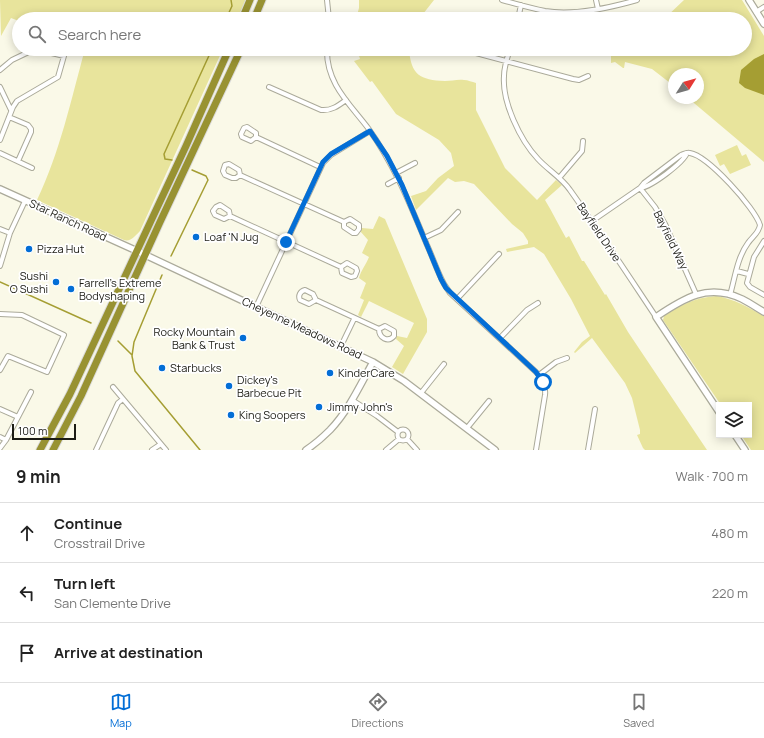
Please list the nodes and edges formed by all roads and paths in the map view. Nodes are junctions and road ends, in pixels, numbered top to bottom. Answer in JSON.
{"nodes":[{"id":1,"x":250,"y":0,"type":"edge"},
{"id":2,"x":262,"y":0,"type":"edge"},
{"id":3,"x":328,"y":0,"type":"edge"},
{"id":4,"x":502,"y":0,"type":"edge"},
{"id":5,"x":596,"y":0,"type":"edge"},
{"id":6,"x":637,"y":0,"type":"edge"},
{"id":7,"x":749,"y":0,"type":"edge"},
{"id":8,"x":521,"y":5,"type":"junction"},
{"id":9,"x":764,"y":7,"type":"edge"},
{"id":10,"x":598,"y":9,"type":"junction"},
{"id":11,"x":245,"y":12,"type":"edge"},
{"id":12,"x":257,"y":12,"type":"edge"},
{"id":13,"x":329,"y":12,"type":"edge"},
{"id":14,"x":520,"y":12,"type":"edge"},
{"id":15,"x":756,"y":12,"type":"junction"},
{"id":16,"x":764,"y":24,"type":"edge"},
{"id":17,"x":20,"y":56,"type":"edge"},
{"id":18,"x":64,"y":56,"type":"edge"},
{"id":19,"x":226,"y":56,"type":"edge"},
{"id":20,"x":238,"y":56,"type":"edge"},
{"id":21,"x":327,"y":56,"type":"edge"},
{"id":22,"x":485,"y":56,"type":"edge"},
{"id":23,"x":508,"y":56,"type":"edge"},
{"id":24,"x":506,"y":62,"type":"junction"},
{"id":25,"x":0,"y":70,"type":"edge"},
{"id":26,"x":588,"y":76,"type":"dead end"},
{"id":27,"x":0,"y":87,"type":"edge"},
{"id":28,"x":269,"y":87,"type":"dead end"},
{"id":29,"x":346,"y":100,"type":"junction"},
{"id":30,"x":11,"y":111,"type":"junction"},
{"id":31,"x":9,"y":117,"type":"junction"},
{"id":32,"x":370,"y":131,"type":"junction"},
{"id":33,"x":256,"y":137,"type":"dead end"},
{"id":34,"x":0,"y":140,"type":"edge"},
{"id":35,"x":583,"y":141,"type":"dead end"},
{"id":36,"x":0,"y":153,"type":"edge"},
{"id":37,"x":18,"y":161,"type":"junction"},
{"id":38,"x":415,"y":163,"type":"dead end"},
{"id":39,"x":320,"y":167,"type":"junction"},
{"id":40,"x":32,"y":168,"type":"dead end"},
{"id":41,"x":396,"y":173,"type":"junction"},
{"id":42,"x":240,"y":175,"type":"dead end"},
{"id":43,"x":399,"y":178,"type":"junction"},
{"id":44,"x":559,"y":178,"type":"junction"},
{"id":45,"x":388,"y":184,"type":"dead end"},
{"id":46,"x":640,"y":188,"type":"junction"},
{"id":47,"x":0,"y":189,"type":"edge"},
{"id":48,"x":25,"y":201,"type":"junction"},
{"id":49,"x":303,"y":204,"type":"junction"},
{"id":50,"x":458,"y":212,"type":"dead end"},
{"id":51,"x":230,"y":216,"type":"dead end"},
{"id":52,"x":592,"y":221,"type":"junction"},
{"id":53,"x":344,"y":222,"type":"dead end"},
{"id":54,"x":0,"y":229,"type":"edge"},
{"id":55,"x":10,"y":233,"type":"junction"},
{"id":56,"x":424,"y":238,"type":"junction"},
{"id":57,"x":764,"y":241,"type":"edge"},
{"id":58,"x":286,"y":242,"type":"junction"},
{"id":59,"x":137,"y":251,"type":"junction"},
{"id":60,"x":499,"y":254,"type":"dead end"},
{"id":61,"x":145,"y":255,"type":"junction"},
{"id":62,"x":0,"y":266,"type":"edge"},
{"id":63,"x":341,"y":267,"type":"dead end"},
{"id":64,"x":737,"y":271,"type":"junction"},
{"id":65,"x":748,"y":274,"type":"junction"},
{"id":66,"x":696,"y":294,"type":"junction"},
{"id":67,"x":730,"y":295,"type":"junction"},
{"id":68,"x":764,"y":295,"type":"edge"},
{"id":69,"x":457,"y":299,"type":"junction"},
{"id":70,"x":316,"y":300,"type":"dead end"},
{"id":71,"x":538,"y":304,"type":"dead end"},
{"id":72,"x":256,"y":307,"type":"junction"},
{"id":73,"x":764,"y":312,"type":"edge"},
{"id":74,"x":0,"y":314,"type":"edge"},
{"id":75,"x":656,"y":317,"type":"junction"},
{"id":76,"x":354,"y":318,"type":"junction"},
{"id":77,"x":379,"y":329,"type":"dead end"},
{"id":78,"x":500,"y":338,"type":"junction"},
{"id":79,"x":341,"y":346,"type":"junction"},
{"id":80,"x":567,"y":358,"type":"dead end"},
{"id":81,"x":373,"y":362,"type":"junction"},
{"id":82,"x":444,"y":364,"type":"dead end"},
{"id":83,"x":0,"y":370,"type":"edge"},
{"id":84,"x":539,"y":375,"type":"junction"},
{"id":85,"x":113,"y":387,"type":"dead end"},
{"id":86,"x":31,"y":392,"type":"dead end"},
{"id":87,"x":421,"y":393,"type":"junction"},
{"id":88,"x":123,"y":399,"type":"junction"},
{"id":89,"x":352,"y":400,"type":"junction"},
{"id":90,"x":489,"y":401,"type":"dead end"},
{"id":91,"x":716,"y":407,"type":"edge"},
{"id":92,"x":0,"y":409,"type":"edge"},
{"id":93,"x":595,"y":409,"type":"dead end"},
{"id":94,"x":18,"y":417,"type":"junction"},
{"id":95,"x":467,"y":428,"type":"junction"},
{"id":96,"x":398,"y":432,"type":"junction"},
{"id":97,"x":0,"y":437,"type":"edge"},
{"id":98,"x":737,"y":438,"type":"edge"},
{"id":99,"x":399,"y":439,"type":"junction"},
{"id":100,"x":407,"y":439,"type":"junction"},
{"id":101,"x":6,"y":440,"type":"junction"},
{"id":102,"x":161,"y":444,"type":"junction"},
{"id":103,"x":0,"y":448,"type":"edge"},
{"id":104,"x":40,"y":450,"type":"edge"},
{"id":105,"x":53,"y":450,"type":"edge"},
{"id":106,"x":96,"y":450,"type":"edge"},
{"id":107,"x":152,"y":450,"type":"edge"},
{"id":108,"x":166,"y":450,"type":"edge"},
{"id":109,"x":306,"y":450,"type":"edge"},
{"id":110,"x":386,"y":450,"type":"edge"},
{"id":111,"x":417,"y":450,"type":"edge"},
{"id":112,"x":495,"y":450,"type":"edge"},
{"id":113,"x":536,"y":450,"type":"edge"},
{"id":114,"x":588,"y":450,"type":"edge"},
{"id":115,"x":745,"y":450,"type":"edge"}],
"edges":[{"from":1,"to":11,"type":"highway"},
{"from":2,"to":12,"type":"highway"},
{"from":3,"to":13,"type":"street"},
{"from":4,"to":8,"type":"street"},
{"from":5,"to":10,"type":"street"},
{"from":6,"to":10,"type":"street"},
{"from":7,"to":15,"type":"street"},
{"from":8,"to":10,"type":"street"},
{"from":8,"to":14,"type":"street"},
{"from":9,"to":15,"type":"street"},
{"from":15,"to":16,"type":"street"},
{"from":17,"to":25,"type":"street"},
{"from":18,"to":30,"type":"street"},
{"from":19,"to":59,"type":"highway"},
{"from":20,"to":61,"type":"highway"},
{"from":21,"to":29,"type":"street"},
{"from":22,"to":24,"type":"street"},
{"from":23,"to":24,"type":"street","name":"Bayfield Drive"},
{"from":24,"to":26,"type":"street"},
{"from":24,"to":44,"type":"street","name":"Bayfield Drive"},
{"from":27,"to":30,"type":"street"},
{"from":28,"to":29,"type":"street"},
{"from":29,"to":32,"type":"street"},
{"from":30,"to":31,"type":"street"},
{"from":31,"to":34,"type":"street"},
{"from":31,"to":37,"type":"street"},
{"from":32,"to":39,"type":"street"},
{"from":32,"to":41,"type":"street"},
{"from":33,"to":39,"type":"street"},
{"from":35,"to":44,"type":"street"},
{"from":36,"to":37,"type":"street"},
{"from":37,"to":40,"type":"street"},
{"from":38,"to":41,"type":"street"},
{"from":39,"to":49,"type":"street"},
{"from":41,"to":43,"type":"street"},
{"from":42,"to":49,"type":"street"},
{"from":43,"to":45,"type":"street"},
{"from":43,"to":56,"type":"street"},
{"from":44,"to":52,"type":"street","name":"Bayfield Drive"},
{"from":46,"to":52,"type":"street"},
{"from":46,"to":64,"type":"street"},
{"from":46,"to":66,"type":"street","name":"Bayfield Way"},
{"from":47,"to":48,"type":"street","name":"Star Ranch Road"},
{"from":48,"to":55,"type":"street"},
{"from":48,"to":59,"type":"street","name":"Star Ranch Road"},
{"from":49,"to":53,"type":"street"},
{"from":49,"to":58,"type":"street"},
{"from":50,"to":56,"type":"street"},
{"from":51,"to":58,"type":"street"},
{"from":52,"to":75,"type":"street","name":"Bayfield Drive"},
{"from":54,"to":55,"type":"street"},
{"from":55,"to":62,"type":"street"},
{"from":56,"to":69,"type":"street"},
{"from":57,"to":65,"type":"street"},
{"from":58,"to":63,"type":"street"},
{"from":58,"to":72,"type":"street"},
{"from":59,"to":61,"type":"street","name":"Cheyenne Meadows Road"},
{"from":59,"to":104,"type":"highway"},
{"from":60,"to":69,"type":"street"},
{"from":61,"to":72,"type":"street","name":"Cheyenne Meadows Road"},
{"from":61,"to":105,"type":"highway"},
{"from":64,"to":65,"type":"street"},
{"from":64,"to":67,"type":"street"},
{"from":65,"to":68,"type":"street"},
{"from":66,"to":67,"type":"street"},
{"from":66,"to":75,"type":"street"},
{"from":67,"to":73,"type":"street"},
{"from":69,"to":78,"type":"street"},
{"from":70,"to":76,"type":"street"},
{"from":71,"to":78,"type":"street"},
{"from":72,"to":79,"type":"street","name":"Cheyenne Meadows Road"},
{"from":74,"to":83,"type":"street"},
{"from":75,"to":91,"type":"street","name":"Bayfield Drive"},
{"from":76,"to":77,"type":"street"},
{"from":76,"to":79,"type":"street"},
{"from":78,"to":84,"type":"street"},
{"from":79,"to":81,"type":"street","name":"Cheyenne Meadows Road"},
{"from":80,"to":84,"type":"street"},
{"from":81,"to":87,"type":"street","name":"Cheyenne Meadows Road"},
{"from":81,"to":89,"type":"street"},
{"from":82,"to":87,"type":"street"},
{"from":84,"to":113,"type":"street"},
{"from":85,"to":88,"type":"street"},
{"from":86,"to":94,"type":"street"},
{"from":87,"to":95,"type":"street","name":"Cheyenne Meadows Road"},
{"from":88,"to":102,"type":"street"},
{"from":88,"to":106,"type":"street"},
{"from":89,"to":96,"type":"street"},
{"from":89,"to":109,"type":"street"},
{"from":90,"to":95,"type":"street"},
{"from":92,"to":94,"type":"street"},
{"from":93,"to":114,"type":"street"},
{"from":94,"to":101,"type":"street"},
{"from":95,"to":112,"type":"street","name":"Cheyenne Meadows Road"},
{"from":96,"to":99,"type":"street"},
{"from":96,"to":100,"type":"street"},
{"from":97,"to":101,"type":"street"},
{"from":98,"to":115,"type":"street"},
{"from":99,"to":100,"type":"street"},
{"from":99,"to":110,"type":"street"},
{"from":100,"to":111,"type":"street"},
{"from":101,"to":103,"type":"street"},
{"from":102,"to":107,"type":"street"},
{"from":102,"to":108,"type":"street"}]}
